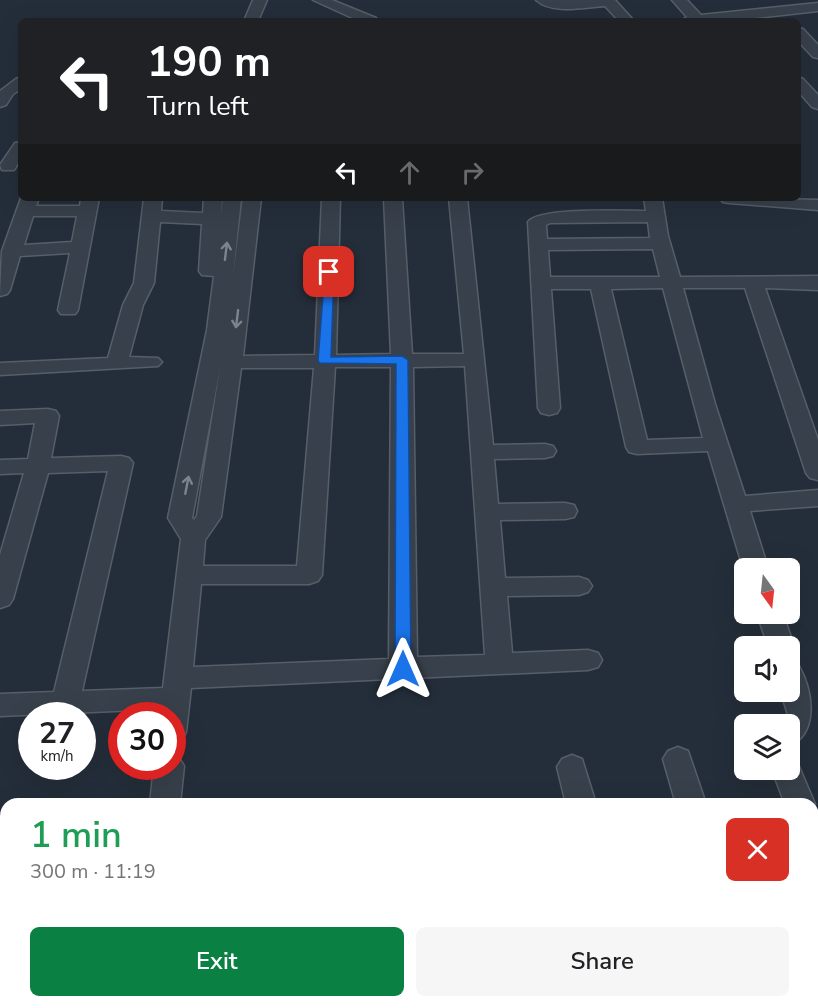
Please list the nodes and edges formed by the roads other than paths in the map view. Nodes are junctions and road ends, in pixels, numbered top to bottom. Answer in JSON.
{"nodes":[{"id":1,"x":260,"y":0,"type":"edge"},
{"id":2,"x":320,"y":0,"type":"edge"},
{"id":3,"x":543,"y":0,"type":"edge"},
{"id":4,"x":679,"y":0,"type":"edge"},
{"id":5,"x":351,"y":6,"type":"edge"},
{"id":6,"x":818,"y":7,"type":"edge"},
{"id":7,"x":784,"y":10,"type":"edge"},
{"id":8,"x":252,"y":18,"type":"edge"},
{"id":9,"x":366,"y":18,"type":"edge"},
{"id":10,"x":624,"y":18,"type":"edge"},
{"id":11,"x":695,"y":18,"type":"edge"},
{"id":12,"x":746,"y":18,"type":"edge"},
{"id":13,"x":801,"y":36,"type":"edge"},
{"id":14,"x":818,"y":56,"type":"edge"},
{"id":15,"x":801,"y":58,"type":"edge"},
{"id":16,"x":18,"y":84,"type":"edge"},
{"id":17,"x":801,"y":85,"type":"edge"},
{"id":18,"x":0,"y":102,"type":"edge"},
{"id":19,"x":818,"y":105,"type":"edge"},
{"id":20,"x":801,"y":107,"type":"edge"},
{"id":21,"x":18,"y":152,"type":"edge"},
{"id":22,"x":10,"y":166,"type":"edge"},
{"id":23,"x":213,"y":201,"type":"edge"},
{"id":24,"x":232,"y":201,"type":"edge"},
{"id":25,"x":252,"y":201,"type":"edge"},
{"id":26,"x":331,"y":201,"type":"edge"},
{"id":27,"x":393,"y":201,"type":"edge"},
{"id":28,"x":458,"y":201,"type":"edge"},
{"id":29,"x":767,"y":201,"type":"edge"},
{"id":30,"x":28,"y":205,"type":"edge"},
{"id":31,"x":88,"y":205,"type":"edge"},
{"id":32,"x":818,"y":205,"type":"edge"},
{"id":33,"x":152,"y":207,"type":"edge"},
{"id":34,"x":654,"y":207,"type":"edge"},
{"id":35,"x":211,"y":219,"type":"junction"},
{"id":36,"x":661,"y":243,"type":"junction"},
{"id":37,"x":538,"y":245,"type":"junction"},
{"id":38,"x":80,"y":247,"type":"junction"},
{"id":39,"x":11,"y":251,"type":"junction"},
{"id":40,"x":753,"y":282,"type":"junction"},
{"id":41,"x":672,"y":283,"type":"junction"},
{"id":42,"x":541,"y":284,"type":"junction"},
{"id":43,"x":600,"y":284,"type":"junction"},
{"id":44,"x":818,"y":284,"type":"edge"},
{"id":45,"x":0,"y":290,"type":"edge"},
{"id":46,"x":68,"y":310,"type":"dead end"},
{"id":47,"x":204,"y":310,"type":"dead end"},
{"id":48,"x":402,"y":360,"type":"junction"},
{"id":49,"x":475,"y":360,"type":"junction"},
{"id":50,"x":324,"y":361,"type":"junction"},
{"id":51,"x":151,"y":362,"type":"dead end"},
{"id":52,"x":232,"y":362,"type":"junction"},
{"id":53,"x":117,"y":364,"type":"junction"},
{"id":54,"x":0,"y":369,"type":"edge"},
{"id":55,"x":549,"y":408,"type":"dead end"},
{"id":56,"x":0,"y":418,"type":"edge"},
{"id":57,"x":716,"y":444,"type":"junction"},
{"id":58,"x":545,"y":451,"type":"dead end"},
{"id":59,"x":482,"y":452,"type":"junction"},
{"id":60,"x":38,"y":465,"type":"junction"},
{"id":61,"x":0,"y":467,"type":"edge"},
{"id":62,"x":818,"y":473,"type":"edge"},
{"id":63,"x":818,"y":498,"type":"edge"},
{"id":64,"x":736,"y":504,"type":"junction"},
{"id":65,"x":565,"y":511,"type":"dead end"},
{"id":66,"x":487,"y":512,"type":"junction"},
{"id":67,"x":193,"y":539,"type":"junction"},
{"id":68,"x":753,"y":558,"type":"edge"},
{"id":69,"x":189,"y":575,"type":"junction"},
{"id":70,"x":579,"y":585,"type":"dead end"},
{"id":71,"x":493,"y":587,"type":"junction"},
{"id":72,"x":0,"y":599,"type":"edge"},
{"id":73,"x":588,"y":660,"type":"dead end"},
{"id":74,"x":499,"y":665,"type":"junction"},
{"id":75,"x":403,"y":669,"type":"junction"},
{"id":76,"x":177,"y":688,"type":"junction"},
{"id":77,"x":66,"y":702,"type":"joint"},
{"id":78,"x":175,"y":702,"type":"edge"},
{"id":79,"x":798,"y":702,"type":"edge"},
{"id":80,"x":18,"y":704,"type":"edge"},
{"id":81,"x":0,"y":705,"type":"edge"},
{"id":82,"x":800,"y":723,"type":"edge"},
{"id":83,"x":678,"y":759,"type":"dead end"},
{"id":84,"x":572,"y":767,"type":"dead end"},
{"id":85,"x":168,"y":780,"type":"edge"},
{"id":86,"x":791,"y":780,"type":"edge"},
{"id":87,"x":166,"y":798,"type":"edge"},
{"id":88,"x":580,"y":798,"type":"edge"},
{"id":89,"x":689,"y":798,"type":"edge"},
{"id":90,"x":798,"y":798,"type":"edge"}],
"edges":[{"from":1,"to":8,"type":"street"},
{"from":2,"to":5,"type":"street"},
{"from":3,"to":10,"type":"street"},
{"from":4,"to":11,"type":"street"},
{"from":5,"to":9,"type":"street"},
{"from":6,"to":7,"type":"street"},
{"from":7,"to":12,"type":"street"},
{"from":13,"to":14,"type":"street"},
{"from":14,"to":15,"type":"street"},
{"from":16,"to":18,"type":"street"},
{"from":17,"to":19,"type":"street"},
{"from":19,"to":20,"type":"street"},
{"from":21,"to":22,"type":"street"},
{"from":23,"to":35,"type":"street"},
{"from":67,"to":24,"type":"street","one_way":true},
{"from":25,"to":52,"type":"street","one_way":true},
{"from":26,"to":50,"type":"street"},
{"from":27,"to":48,"type":"street"},
{"from":28,"to":49,"type":"street"},
{"from":29,"to":32,"type":"street"},
{"from":30,"to":31,"type":"street"},
{"from":30,"to":39,"type":"street"},
{"from":31,"to":38,"type":"street"},
{"from":33,"to":35,"type":"street"},
{"from":33,"to":53,"type":"street"},
{"from":34,"to":36,"type":"street"},
{"from":34,"to":37,"type":"street"},
{"from":35,"to":47,"type":"street"},
{"from":36,"to":37,"type":"street"},
{"from":36,"to":41,"type":"street"},
{"from":37,"to":42,"type":"street"},
{"from":38,"to":39,"type":"street"},
{"from":38,"to":46,"type":"street"},
{"from":39,"to":45,"type":"street"},
{"from":40,"to":41,"type":"street"},
{"from":40,"to":44,"type":"street"},
{"from":40,"to":62,"type":"street"},
{"from":41,"to":43,"type":"street"},
{"from":41,"to":57,"type":"street"},
{"from":42,"to":43,"type":"street"},
{"from":42,"to":55,"type":"street"},
{"from":43,"to":57,"type":"street"},
{"from":48,"to":49,"type":"street"},
{"from":48,"to":50,"type":"street"},
{"from":48,"to":75,"type":"street"},
{"from":49,"to":59,"type":"street"},
{"from":50,"to":52,"type":"street"},
{"from":50,"to":69,"type":"street"},
{"from":51,"to":53,"type":"street"},
{"from":52,"to":67,"type":"street"},
{"from":53,"to":54,"type":"street"},
{"from":56,"to":60,"type":"street"},
{"from":57,"to":64,"type":"street"},
{"from":58,"to":59,"type":"street"},
{"from":59,"to":66,"type":"street"},
{"from":60,"to":61,"type":"street"},
{"from":60,"to":72,"type":"street"},
{"from":60,"to":77,"type":"street"},
{"from":63,"to":64,"type":"street"},
{"from":64,"to":68,"type":"street"},
{"from":65,"to":66,"type":"street"},
{"from":66,"to":71,"type":"street"},
{"from":67,"to":69,"type":"street"},
{"from":69,"to":76,"type":"street"},
{"from":70,"to":71,"type":"street"},
{"from":71,"to":74,"type":"street"},
{"from":73,"to":74,"type":"street"},
{"from":74,"to":75,"type":"street"},
{"from":75,"to":76,"type":"street"},
{"from":76,"to":77,"type":"street"},
{"from":76,"to":78,"type":"street"},
{"from":79,"to":82,"type":"street"},
{"from":80,"to":81,"type":"street"},
{"from":83,"to":89,"type":"street"},
{"from":84,"to":88,"type":"street"},
{"from":85,"to":87,"type":"street"},
{"from":86,"to":90,"type":"street"}]}
